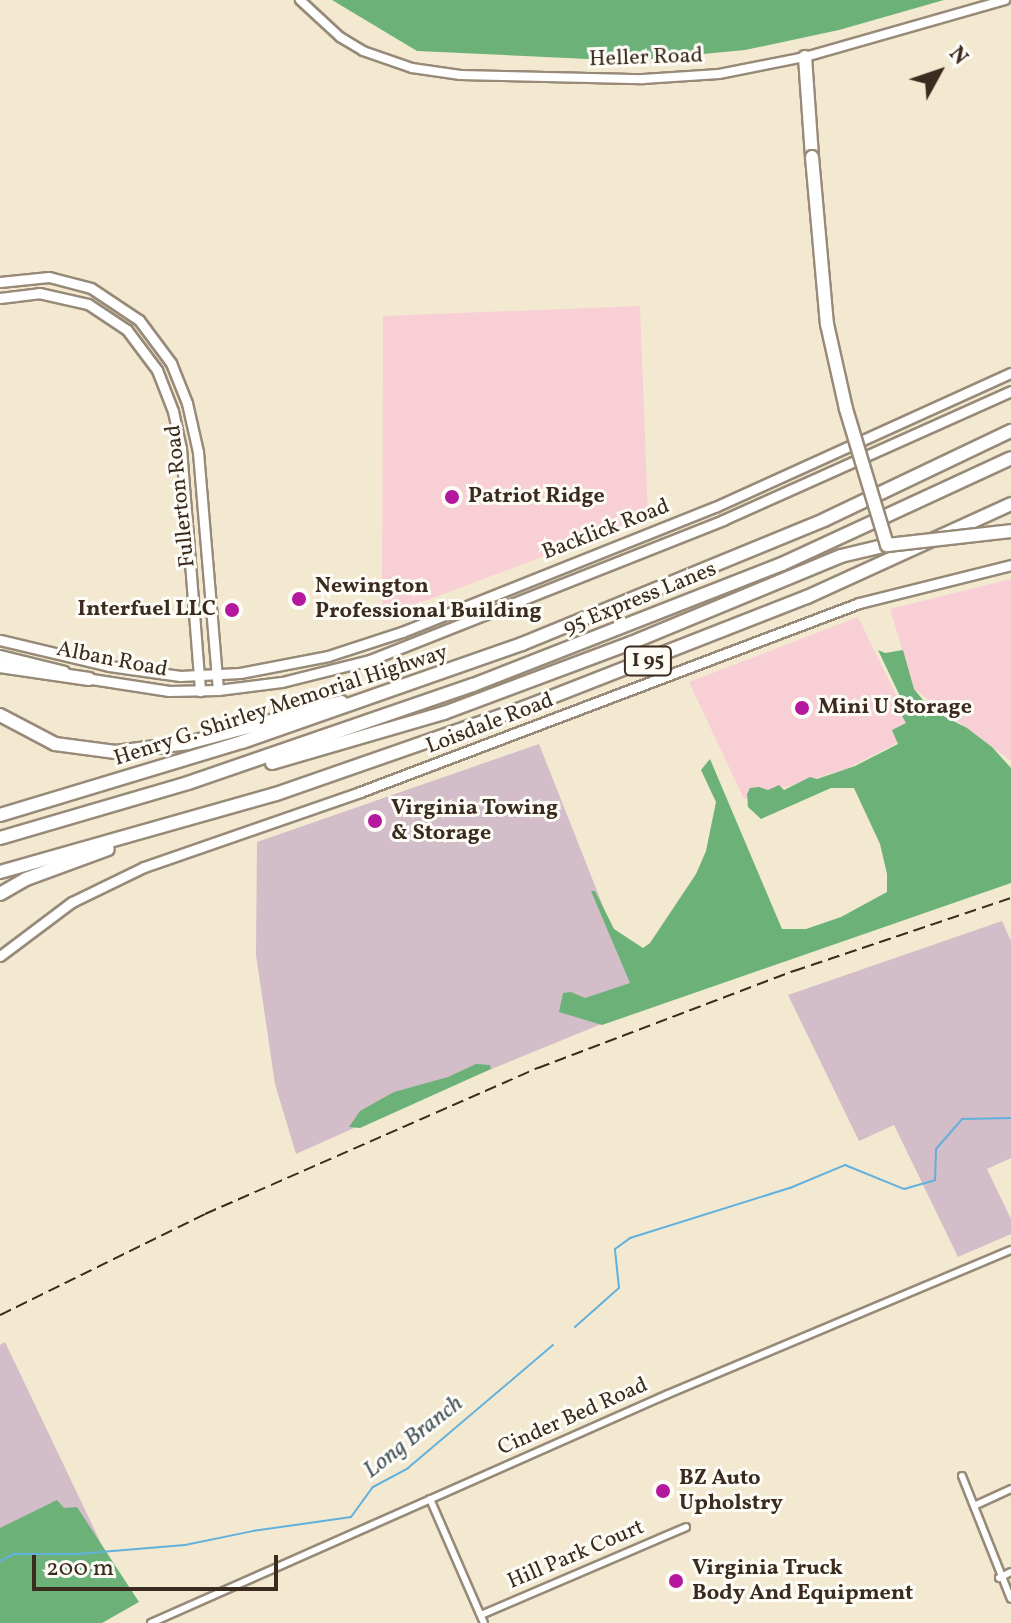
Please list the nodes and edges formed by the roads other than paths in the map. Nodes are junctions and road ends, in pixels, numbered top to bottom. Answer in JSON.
{"nodes":[{"id":1,"x":300,"y":0,"type":"edge"},
{"id":2,"x":1005,"y":0,"type":"edge"},
{"id":3,"x":805,"y":57,"type":"junction"},
{"id":4,"x":0,"y":282,"type":"edge"},
{"id":5,"x":0,"y":298,"type":"edge"},
{"id":6,"x":1011,"y":373,"type":"edge"},
{"id":7,"x":1011,"y":391,"type":"edge"},
{"id":8,"x":1011,"y":431,"type":"edge"},
{"id":9,"x":1011,"y":458,"type":"edge"},
{"id":10,"x":1011,"y":504,"type":"edge"},
{"id":11,"x":1011,"y":531,"type":"edge"},
{"id":12,"x":887,"y":545,"type":"junction"},
{"id":13,"x":1011,"y":565,"type":"edge"},
{"id":14,"x":0,"y":640,"type":"edge"},
{"id":15,"x":0,"y":655,"type":"edge"},
{"id":16,"x":0,"y":666,"type":"edge"},
{"id":17,"x":199,"y":675,"type":"junction"},
{"id":18,"x":216,"y":675,"type":"junction"},
{"id":19,"x":89,"y":679,"type":"junction"},
{"id":20,"x":399,"y":689,"type":"junction"},
{"id":21,"x":218,"y":690,"type":"junction"},
{"id":22,"x":200,"y":691,"type":"junction"},
{"id":23,"x":0,"y":715,"type":"edge"},
{"id":24,"x":188,"y":783,"type":"junction"},
{"id":25,"x":0,"y":815,"type":"edge"},
{"id":26,"x":139,"y":834,"type":"junction"},
{"id":27,"x":0,"y":838,"type":"edge"},
{"id":28,"x":0,"y":872,"type":"edge"},
{"id":29,"x":0,"y":894,"type":"edge"},
{"id":30,"x":0,"y":956,"type":"edge"},
{"id":31,"x":1011,"y":1250,"type":"edge"},
{"id":32,"x":962,"y":1476,"type":"dead end"},
{"id":33,"x":1011,"y":1489,"type":"edge"},
{"id":34,"x":430,"y":1499,"type":"junction"},
{"id":35,"x":974,"y":1506,"type":"junction"},
{"id":36,"x":686,"y":1527,"type":"dead end"},
{"id":37,"x":1011,"y":1572,"type":"edge"},
{"id":38,"x":999,"y":1578,"type":"junction"},
{"id":39,"x":1011,"y":1599,"type":"edge"},
{"id":40,"x":482,"y":1619,"type":"edge"},
{"id":41,"x":151,"y":1623,"type":"edge"}],
"edges":[{"from":1,"to":3,"type":"street","name":"Heller Road"},
{"from":2,"to":3,"type":"street","name":"Heller Road"},
{"from":3,"to":12,"type":"highway","bridge":true},
{"from":4,"to":18,"type":"main road","name":"Fullerton Road"},
{"from":5,"to":17,"type":"main road","name":"Fullerton Road"},
{"from":6,"to":18,"type":"main road","name":"Backlick Road"},
{"from":7,"to":21,"type":"main road","name":"Backlick Road"},
{"from":8,"to":20,"type":"highway","name":"Henry G. Shirley Memorial Highway"},
{"from":9,"to":24,"type":"highway","name":"95 Express Lanes"},
{"from":10,"to":26,"type":"highway","number":"I 95"},
{"from":11,"to":12,"type":"highway","bridge":true},
{"from":12,"to":24,"type":"highway"},
{"from":13,"to":30,"type":"main road","name":"Loisdale Road"},
{"from":14,"to":17,"type":"main road","name":"Alban Road"},
{"from":15,"to":19,"type":"main road","name":"Alban Road"},
{"from":16,"to":19,"type":"highway"},
{"from":17,"to":18,"type":"main road","name":"Backlick Road"},
{"from":17,"to":22,"type":"main road","name":"Fullerton Road"},
{"from":18,"to":21,"type":"main road","name":"Fullerton Road"},
{"from":19,"to":22,"type":"main road","name":"Alban Road"},
{"from":20,"to":23,"type":"highway"},
{"from":20,"to":25,"type":"highway","name":"Henry G. Shirley Memorial Highway"},
{"from":21,"to":22,"type":"main road","name":"Alban Road"},
{"from":24,"to":27,"type":"highway","name":"95 Express Lanes"},
{"from":26,"to":28,"type":"highway","number":"I 95"},
{"from":26,"to":29,"type":"highway"},
{"from":31,"to":34,"type":"street","name":"Cinder Bed Road"},
{"from":32,"to":35,"type":"street"},
{"from":33,"to":35,"type":"street"},
{"from":34,"to":40,"type":"street"},
{"from":34,"to":41,"type":"street","name":"Cinder Bed Road"},
{"from":35,"to":38,"type":"street"},
{"from":36,"to":40,"type":"street","name":"Hill Park Court"},
{"from":37,"to":38,"type":"street"},
{"from":38,"to":39,"type":"street"}]}
